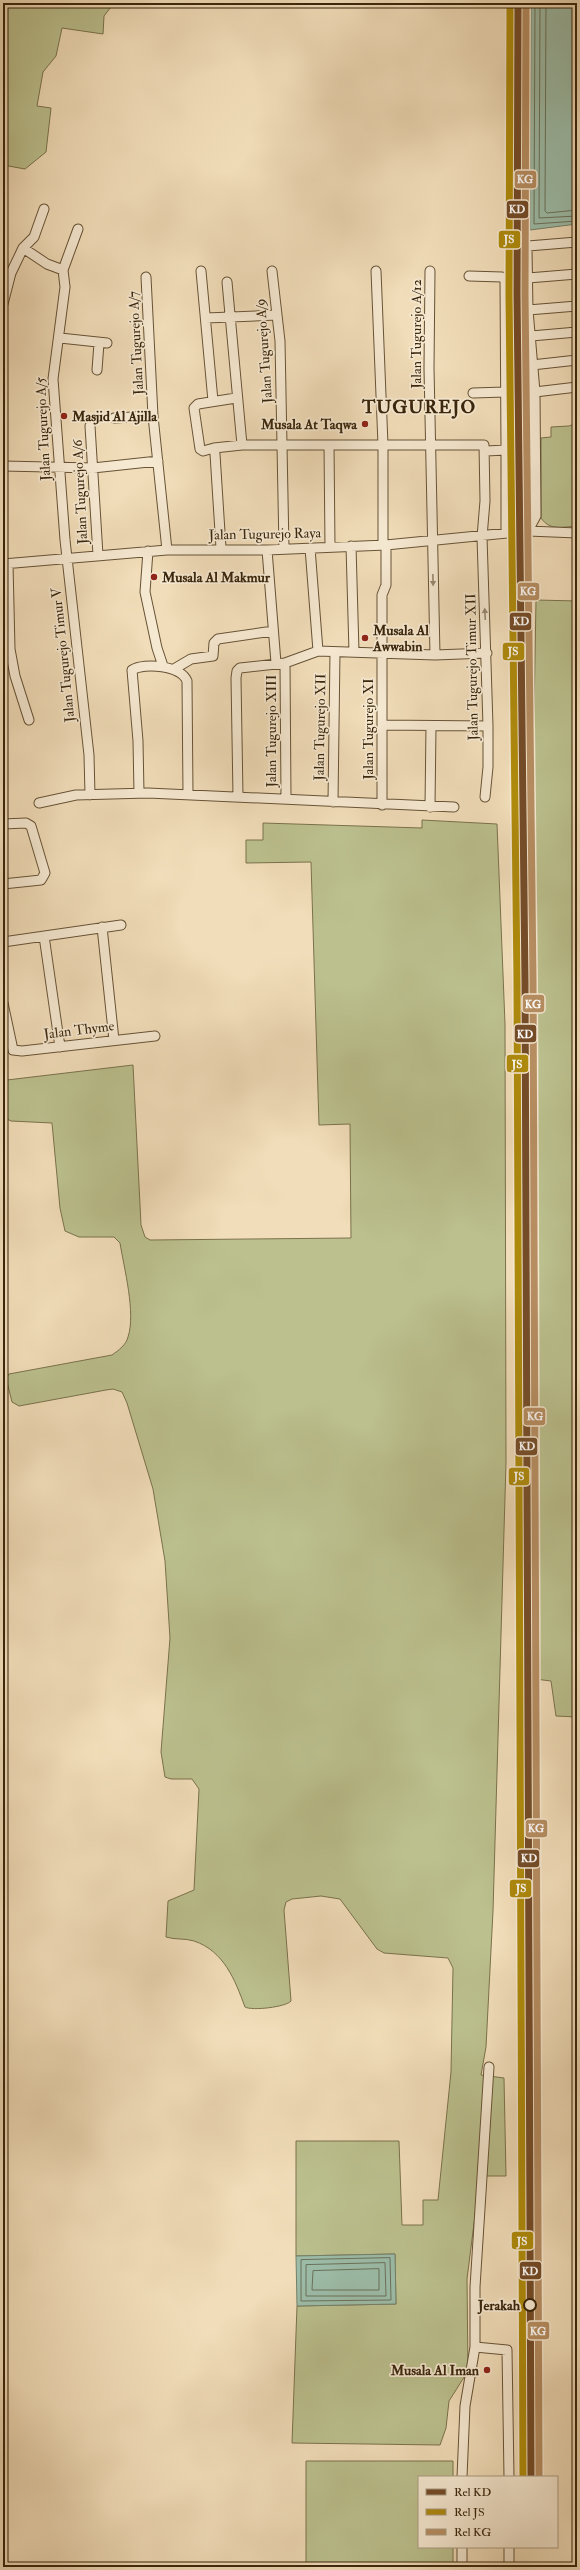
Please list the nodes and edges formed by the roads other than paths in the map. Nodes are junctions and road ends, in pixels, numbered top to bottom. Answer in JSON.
{"nodes":[{"id":1,"x":44,"y":209,"type":"dead end"},
{"id":2,"x":78,"y":229,"type":"dead end"},
{"id":3,"x":577,"y":242,"type":"edge"},
{"id":4,"x":22,"y":248,"type":"junction"},
{"id":5,"x":63,"y":270,"type":"junction"},
{"id":6,"x":201,"y":271,"type":"dead end"},
{"id":7,"x":272,"y":271,"type":"dead end"},
{"id":8,"x":376,"y":271,"type":"dead end"},
{"id":9,"x":430,"y":271,"type":"dead end"},
{"id":10,"x":577,"y":274,"type":"edge"},
{"id":11,"x":469,"y":276,"type":"dead end"},
{"id":12,"x":146,"y":277,"type":"dead end"},
{"id":13,"x":528,"y":278,"type":"junction"},
{"id":14,"x":227,"y":282,"type":"dead end"},
{"id":15,"x":3,"y":304,"type":"edge"},
{"id":16,"x":577,"y":306,"type":"edge"},
{"id":17,"x":528,"y":310,"type":"junction"},
{"id":18,"x":277,"y":315,"type":"junction"},
{"id":19,"x":230,"y":317,"type":"junction"},
{"id":20,"x":206,"y":318,"type":"junction"},
{"id":21,"x":577,"y":332,"type":"edge"},
{"id":22,"x":531,"y":336,"type":"junction"},
{"id":23,"x":60,"y":338,"type":"junction"},
{"id":24,"x":577,"y":360,"type":"edge"},
{"id":25,"x":532,"y":365,"type":"junction"},
{"id":26,"x":97,"y":370,"type":"dead end"},
{"id":27,"x":577,"y":387,"type":"edge"},
{"id":28,"x":505,"y":392,"type":"junction"},
{"id":29,"x":535,"y":392,"type":"junction"},
{"id":30,"x":473,"y":393,"type":"dead end"},
{"id":31,"x":236,"y":398,"type":"junction"},
{"id":32,"x":213,"y":401,"type":"junction"},
{"id":33,"x":153,"y":416,"type":"junction"},
{"id":34,"x":114,"y":418,"type":"dead end"},
{"id":35,"x":90,"y":426,"type":"dead end"},
{"id":36,"x":242,"y":445,"type":"junction"},
{"id":37,"x":283,"y":445,"type":"junction"},
{"id":38,"x":329,"y":445,"type":"junction"},
{"id":39,"x":382,"y":445,"type":"junction"},
{"id":40,"x":431,"y":445,"type":"junction"},
{"id":41,"x":214,"y":448,"type":"junction"},
{"id":42,"x":484,"y":448,"type":"junction"},
{"id":43,"x":506,"y":450,"type":"junction"},
{"id":44,"x":158,"y":461,"type":"junction"},
{"id":45,"x":3,"y":466,"type":"edge"},
{"id":46,"x":59,"y":466,"type":"junction"},
{"id":47,"x":92,"y":468,"type":"junction"},
{"id":48,"x":528,"y":531,"type":"junction"},
{"id":49,"x":506,"y":533,"type":"junction"},
{"id":50,"x":577,"y":534,"type":"edge"},
{"id":51,"x":482,"y":537,"type":"junction"},
{"id":52,"x":432,"y":541,"type":"junction"},
{"id":53,"x":384,"y":545,"type":"junction"},
{"id":54,"x":351,"y":546,"type":"junction"},
{"id":55,"x":330,"y":547,"type":"junction"},
{"id":56,"x":221,"y":548,"type":"junction"},
{"id":57,"x":310,"y":548,"type":"junction"},
{"id":58,"x":284,"y":549,"type":"junction"},
{"id":59,"x":167,"y":550,"type":"junction"},
{"id":60,"x":267,"y":550,"type":"junction"},
{"id":61,"x":148,"y":551,"type":"junction"},
{"id":62,"x":98,"y":555,"type":"junction"},
{"id":63,"x":67,"y":558,"type":"junction"},
{"id":64,"x":5,"y":564,"type":"edge"},
{"id":65,"x":273,"y":631,"type":"junction"},
{"id":66,"x":318,"y":651,"type":"junction"},
{"id":67,"x":335,"y":652,"type":"junction"},
{"id":68,"x":354,"y":652,"type":"junction"},
{"id":69,"x":382,"y":653,"type":"junction"},
{"id":70,"x":487,"y":653,"type":"junction"},
{"id":71,"x":435,"y":655,"type":"junction"},
{"id":72,"x":281,"y":663,"type":"junction"},
{"id":73,"x":163,"y":666,"type":"junction"},
{"id":74,"x":174,"y":669,"type":"junction"},
{"id":75,"x":29,"y":720,"type":"dead end"},
{"id":76,"x":382,"y":725,"type":"junction"},
{"id":77,"x":431,"y":726,"type":"junction"},
{"id":78,"x":488,"y":726,"type":"junction"},
{"id":79,"x":139,"y":793,"type":"junction"},
{"id":80,"x":188,"y":794,"type":"junction"},
{"id":81,"x":90,"y":795,"type":"junction"},
{"id":82,"x":238,"y":796,"type":"junction"},
{"id":83,"x":485,"y":797,"type":"dead end"},
{"id":84,"x":286,"y":798,"type":"junction"},
{"id":85,"x":333,"y":802,"type":"junction"},
{"id":86,"x":39,"y":803,"type":"dead end"},
{"id":87,"x":382,"y":804,"type":"junction"},
{"id":88,"x":454,"y":806,"type":"dead end"},
{"id":89,"x":430,"y":807,"type":"junction"},
{"id":90,"x":3,"y":824,"type":"edge"},
{"id":91,"x":3,"y":884,"type":"edge"},
{"id":92,"x":121,"y":925,"type":"dead end"},
{"id":93,"x":102,"y":927,"type":"junction"},
{"id":94,"x":44,"y":936,"type":"junction"},
{"id":95,"x":3,"y":942,"type":"edge"},
{"id":96,"x":3,"y":1003,"type":"edge"},
{"id":97,"x":155,"y":1036,"type":"dead end"},
{"id":98,"x":114,"y":1040,"type":"junction"},
{"id":99,"x":60,"y":1047,"type":"junction"},
{"id":100,"x":489,"y":2067,"type":"dead end"},
{"id":101,"x":475,"y":2347,"type":"junction"},
{"id":102,"x":462,"y":2476,"type":"edge"},
{"id":103,"x":509,"y":2476,"type":"edge"},
{"id":104,"x":462,"y":2548,"type":"edge"},
{"id":105,"x":509,"y":2548,"type":"edge"},
{"id":106,"x":462,"y":2567,"type":"edge"},
{"id":107,"x":509,"y":2567,"type":"edge"}],
"edges":[{"from":1,"to":4,"type":"street"},
{"from":2,"to":5,"type":"street","name":"Jalan Tugurejo A/5"},
{"from":3,"to":13,"type":"street"},
{"from":4,"to":5,"type":"street"},
{"from":4,"to":15,"type":"street"},
{"from":5,"to":23,"type":"street","name":"Jalan Tugurejo A/5"},
{"from":6,"to":20,"type":"street"},
{"from":7,"to":18,"type":"street","name":"Jalan Tugurejo A/9"},
{"from":8,"to":39,"type":"street","name":"Jalan Tugurejo XI"},
{"from":9,"to":40,"type":"street","name":"Jalan Tugurejo A/12"},
{"from":10,"to":13,"type":"street"},
{"from":11,"to":28,"type":"street"},
{"from":12,"to":33,"type":"street","name":"Jalan Tugurejo A/7"},
{"from":13,"to":17,"type":"street"},
{"from":14,"to":19,"type":"street"},
{"from":16,"to":17,"type":"street"},
{"from":17,"to":22,"type":"street"},
{"from":18,"to":19,"type":"street"},
{"from":18,"to":37,"type":"street","name":"Jalan Tugurejo A/9"},
{"from":19,"to":20,"type":"street"},
{"from":19,"to":31,"type":"street"},
{"from":20,"to":32,"type":"street"},
{"from":21,"to":22,"type":"street"},
{"from":22,"to":25,"type":"street"},
{"from":23,"to":26,"type":"street"},
{"from":23,"to":46,"type":"street","name":"Jalan Tugurejo A/5"},
{"from":24,"to":25,"type":"street"},
{"from":25,"to":29,"type":"street"},
{"from":27,"to":29,"type":"street"},
{"from":28,"to":30,"type":"street"},
{"from":28,"to":43,"type":"street"},
{"from":29,"to":48,"type":"street"},
{"from":31,"to":32,"type":"street"},
{"from":31,"to":36,"type":"street"},
{"from":32,"to":41,"type":"street"},
{"from":33,"to":34,"type":"street"},
{"from":33,"to":44,"type":"street","name":"Jalan Tugurejo A/7"},
{"from":35,"to":47,"type":"street","name":"Jalan Tugurejo A/6"},
{"from":36,"to":37,"type":"street"},
{"from":36,"to":41,"type":"street"},
{"from":37,"to":38,"type":"street"},
{"from":37,"to":58,"type":"street","name":"Jalan Tugurejo A/9"},
{"from":38,"to":39,"type":"street"},
{"from":38,"to":55,"type":"street"},
{"from":39,"to":40,"type":"street"},
{"from":39,"to":53,"type":"street","name":"Jalan Tugurejo XI"},
{"from":40,"to":42,"type":"street"},
{"from":40,"to":52,"type":"street","name":"Jalan Tugurejo A/12"},
{"from":41,"to":56,"type":"street"},
{"from":42,"to":43,"type":"street"},
{"from":42,"to":51,"type":"street","name":"Jalan Tugurejo Timur XII"},
{"from":43,"to":49,"type":"street"},
{"from":44,"to":47,"type":"street"},
{"from":44,"to":59,"type":"street","name":"Jalan Tugurejo A/7"},
{"from":45,"to":46,"type":"street"},
{"from":46,"to":47,"type":"street"},
{"from":46,"to":63,"type":"street","name":"Jalan Tugurejo A/5"},
{"from":47,"to":62,"type":"street","name":"Jalan Tugurejo A/6"},
{"from":48,"to":49,"type":"street","name":"Jalan Tugurejo Raya"},
{"from":48,"to":50,"type":"street","name":"Jalan Tugurejo Raya"},
{"from":49,"to":51,"type":"street","name":"Jalan Tugurejo Raya"},
{"from":51,"to":52,"type":"street","name":"Jalan Tugurejo Raya"},
{"from":70,"to":51,"type":"street","name":"Jalan Tugurejo Timur XII","one_way":true},
{"from":52,"to":53,"type":"street","name":"Jalan Tugurejo Raya"},
{"from":52,"to":71,"type":"street","name":"Jalan Tugurejo A/12","one_way":true},
{"from":53,"to":54,"type":"street","name":"Jalan Tugurejo Raya"},
{"from":53,"to":69,"type":"street","name":"Jalan Tugurejo XI"},
{"from":54,"to":55,"type":"street","name":"Jalan Tugurejo Raya"},
{"from":54,"to":68,"type":"street"},
{"from":55,"to":57,"type":"street","name":"Jalan Tugurejo Raya"},
{"from":56,"to":59,"type":"street","name":"Jalan Tugurejo Raya"},
{"from":56,"to":60,"type":"street","name":"Jalan Tugurejo Raya"},
{"from":57,"to":58,"type":"street","name":"Jalan Tugurejo Raya"},
{"from":57,"to":66,"type":"street"},
{"from":58,"to":60,"type":"street","name":"Jalan Tugurejo Raya"},
{"from":59,"to":61,"type":"street","name":"Jalan Tugurejo Raya"},
{"from":60,"to":65,"type":"street","name":"Jalan Tugurejo XIII"},
{"from":61,"to":62,"type":"street","name":"Jalan Tugurejo Raya"},
{"from":61,"to":73,"type":"street"},
{"from":62,"to":63,"type":"street","name":"Jalan Tugurejo Raya"},
{"from":63,"to":64,"type":"street","name":"Jalan Tugurejo Raya"},
{"from":63,"to":81,"type":"street","name":"Jalan Tugurejo Timur V"},
{"from":64,"to":75,"type":"street"},
{"from":65,"to":72,"type":"street","name":"Jalan Tugurejo XIII"},
{"from":65,"to":74,"type":"street"},
{"from":66,"to":67,"type":"street"},
{"from":66,"to":72,"type":"street"},
{"from":67,"to":68,"type":"street"},
{"from":67,"to":85,"type":"street","name":"Jalan Tugurejo XII"},
{"from":68,"to":69,"type":"street"},
{"from":69,"to":71,"type":"street"},
{"from":69,"to":76,"type":"street","name":"Jalan Tugurejo XI"},
{"from":70,"to":71,"type":"street"},
{"from":70,"to":78,"type":"street","name":"Jalan Tugurejo Timur XII"},
{"from":72,"to":82,"type":"street"},
{"from":72,"to":84,"type":"street","name":"Jalan Tugurejo XIII"},
{"from":73,"to":74,"type":"street"},
{"from":73,"to":79,"type":"street"},
{"from":74,"to":80,"type":"street"},
{"from":76,"to":77,"type":"street"},
{"from":76,"to":87,"type":"street","name":"Jalan Tugurejo XI"},
{"from":77,"to":78,"type":"street"},
{"from":77,"to":89,"type":"street"},
{"from":78,"to":83,"type":"street","name":"Jalan Tugurejo Timur XII"},
{"from":79,"to":80,"type":"street"},
{"from":79,"to":81,"type":"street"},
{"from":80,"to":82,"type":"street"},
{"from":81,"to":86,"type":"street"},
{"from":82,"to":84,"type":"street"},
{"from":84,"to":85,"type":"street"},
{"from":85,"to":87,"type":"street"},
{"from":87,"to":89,"type":"street"},
{"from":88,"to":89,"type":"street"},
{"from":90,"to":91,"type":"street"},
{"from":92,"to":93,"type":"street"},
{"from":93,"to":94,"type":"street"},
{"from":93,"to":98,"type":"street"},
{"from":94,"to":95,"type":"street"},
{"from":94,"to":99,"type":"street"},
{"from":96,"to":99,"type":"street","name":"Jalan Thyme"},
{"from":97,"to":98,"type":"street","name":"Jalan Thyme"},
{"from":98,"to":99,"type":"street","name":"Jalan Thyme"},
{"from":100,"to":101,"type":"street"},
{"from":101,"to":102,"type":"street"},
{"from":101,"to":103,"type":"street"},
{"from":104,"to":106,"type":"street"},
{"from":105,"to":107,"type":"street"}]}
